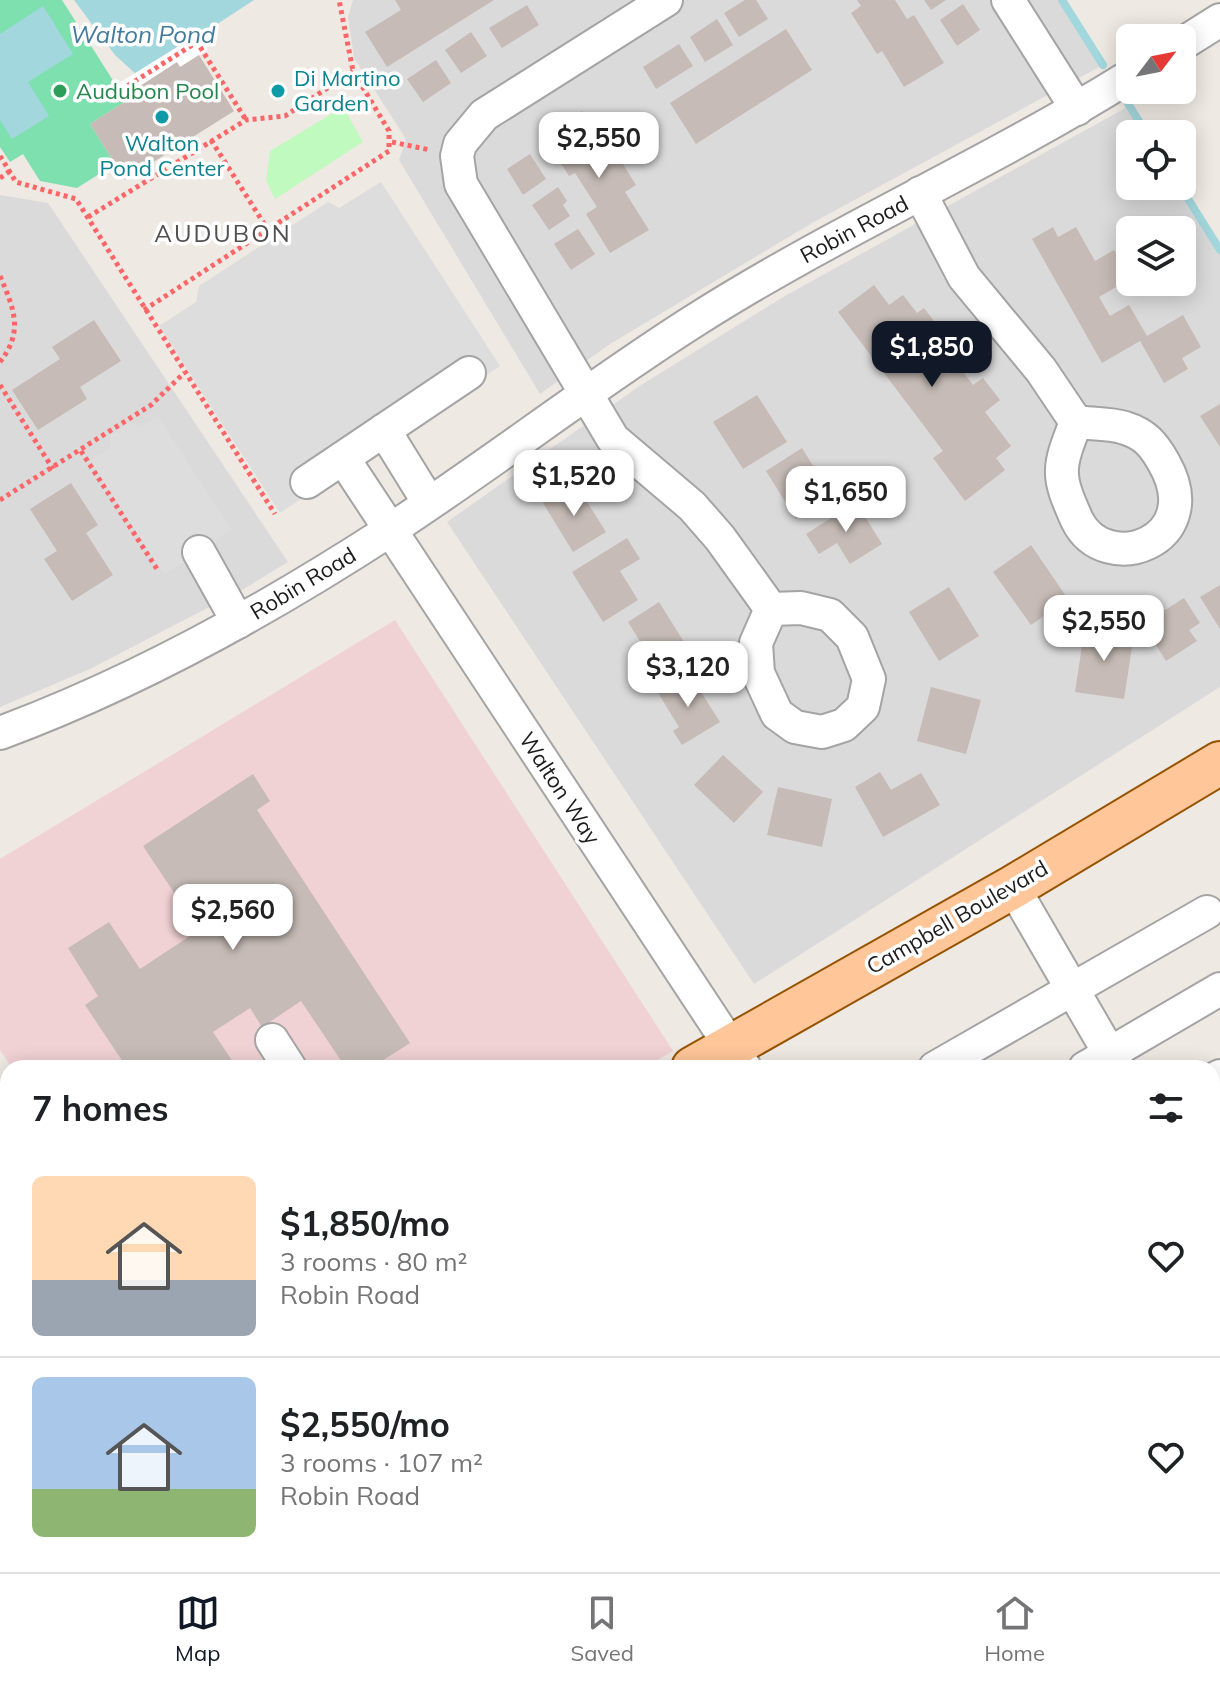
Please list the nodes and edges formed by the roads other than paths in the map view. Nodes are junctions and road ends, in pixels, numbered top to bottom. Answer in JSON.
{"nodes":[{"id":1,"x":666,"y":0,"type":"edge"},
{"id":2,"x":1008,"y":0,"type":"edge"},
{"id":3,"x":1220,"y":20,"type":"edge"},
{"id":4,"x":1196,"y":35,"type":"edge"},
{"id":5,"x":1116,"y":85,"type":"edge"},
{"id":6,"x":1077,"y":109,"type":"junction"},
{"id":7,"x":920,"y":193,"type":"junction"},
{"id":8,"x":469,"y":373,"type":"dead end"},
{"id":9,"x":585,"y":394,"type":"junction"},
{"id":10,"x":1076,"y":422,"type":"dead end"},
{"id":11,"x":384,"y":430,"type":"junction"},
{"id":12,"x":343,"y":458,"type":"junction"},
{"id":13,"x":307,"y":482,"type":"dead end"},
{"id":14,"x":429,"y":503,"type":"junction"},
{"id":15,"x":390,"y":530,"type":"junction"},
{"id":16,"x":199,"y":552,"type":"dead end"},
{"id":17,"x":771,"y":609,"type":"dead end"},
{"id":18,"x":238,"y":622,"type":"junction"},
{"id":19,"x":0,"y":733,"type":"edge"},
{"id":20,"x":1220,"y":763,"type":"edge"},
{"id":21,"x":1013,"y":887,"type":"junction"},
{"id":22,"x":1207,"y":912,"type":"dead end"},
{"id":23,"x":1072,"y":988,"type":"junction"},
{"id":24,"x":1220,"y":989,"type":"edge"},
{"id":25,"x":272,"y":1040,"type":"dead end"},
{"id":26,"x":737,"y":1057,"type":"edge"},
{"id":27,"x":285,"y":1060,"type":"edge"},
{"id":28,"x":949,"y":1060,"type":"edge"},
{"id":29,"x":1103,"y":1060,"type":"edge"},
{"id":30,"x":1109,"y":1060,"type":"edge"}],
"edges":[{"from":1,"to":9,"type":"street"},
{"from":2,"to":6,"type":"street"},
{"from":3,"to":4,"type":"street"},
{"from":5,"to":6,"type":"street","name":"Robin Road"},
{"from":6,"to":7,"type":"street","name":"Robin Road"},
{"from":7,"to":9,"type":"street","name":"Robin Road"},
{"from":7,"to":10,"type":"street","name":"Robin Road"},
{"from":8,"to":11,"type":"street"},
{"from":9,"to":14,"type":"street","name":"Robin Road"},
{"from":9,"to":17,"type":"street"},
{"from":11,"to":12,"type":"street"},
{"from":11,"to":14,"type":"street"},
{"from":12,"to":13,"type":"street"},
{"from":12,"to":15,"type":"street","name":"Walton Way"},
{"from":14,"to":15,"type":"street","name":"Robin Road"},
{"from":15,"to":18,"type":"street","name":"Robin Road"},
{"from":15,"to":26,"type":"street","name":"Walton Way"},
{"from":16,"to":18,"type":"street"},
{"from":18,"to":19,"type":"street","name":"Robin Road"},
{"from":20,"to":21,"type":"main road","name":"Campbell Boulevard"},
{"from":21,"to":23,"type":"street"},
{"from":21,"to":26,"type":"main road","name":"Campbell Boulevard"},
{"from":22,"to":23,"type":"street"},
{"from":23,"to":28,"type":"street"},
{"from":23,"to":29,"type":"street"},
{"from":24,"to":30,"type":"street"},
{"from":25,"to":27,"type":"street"}]}
